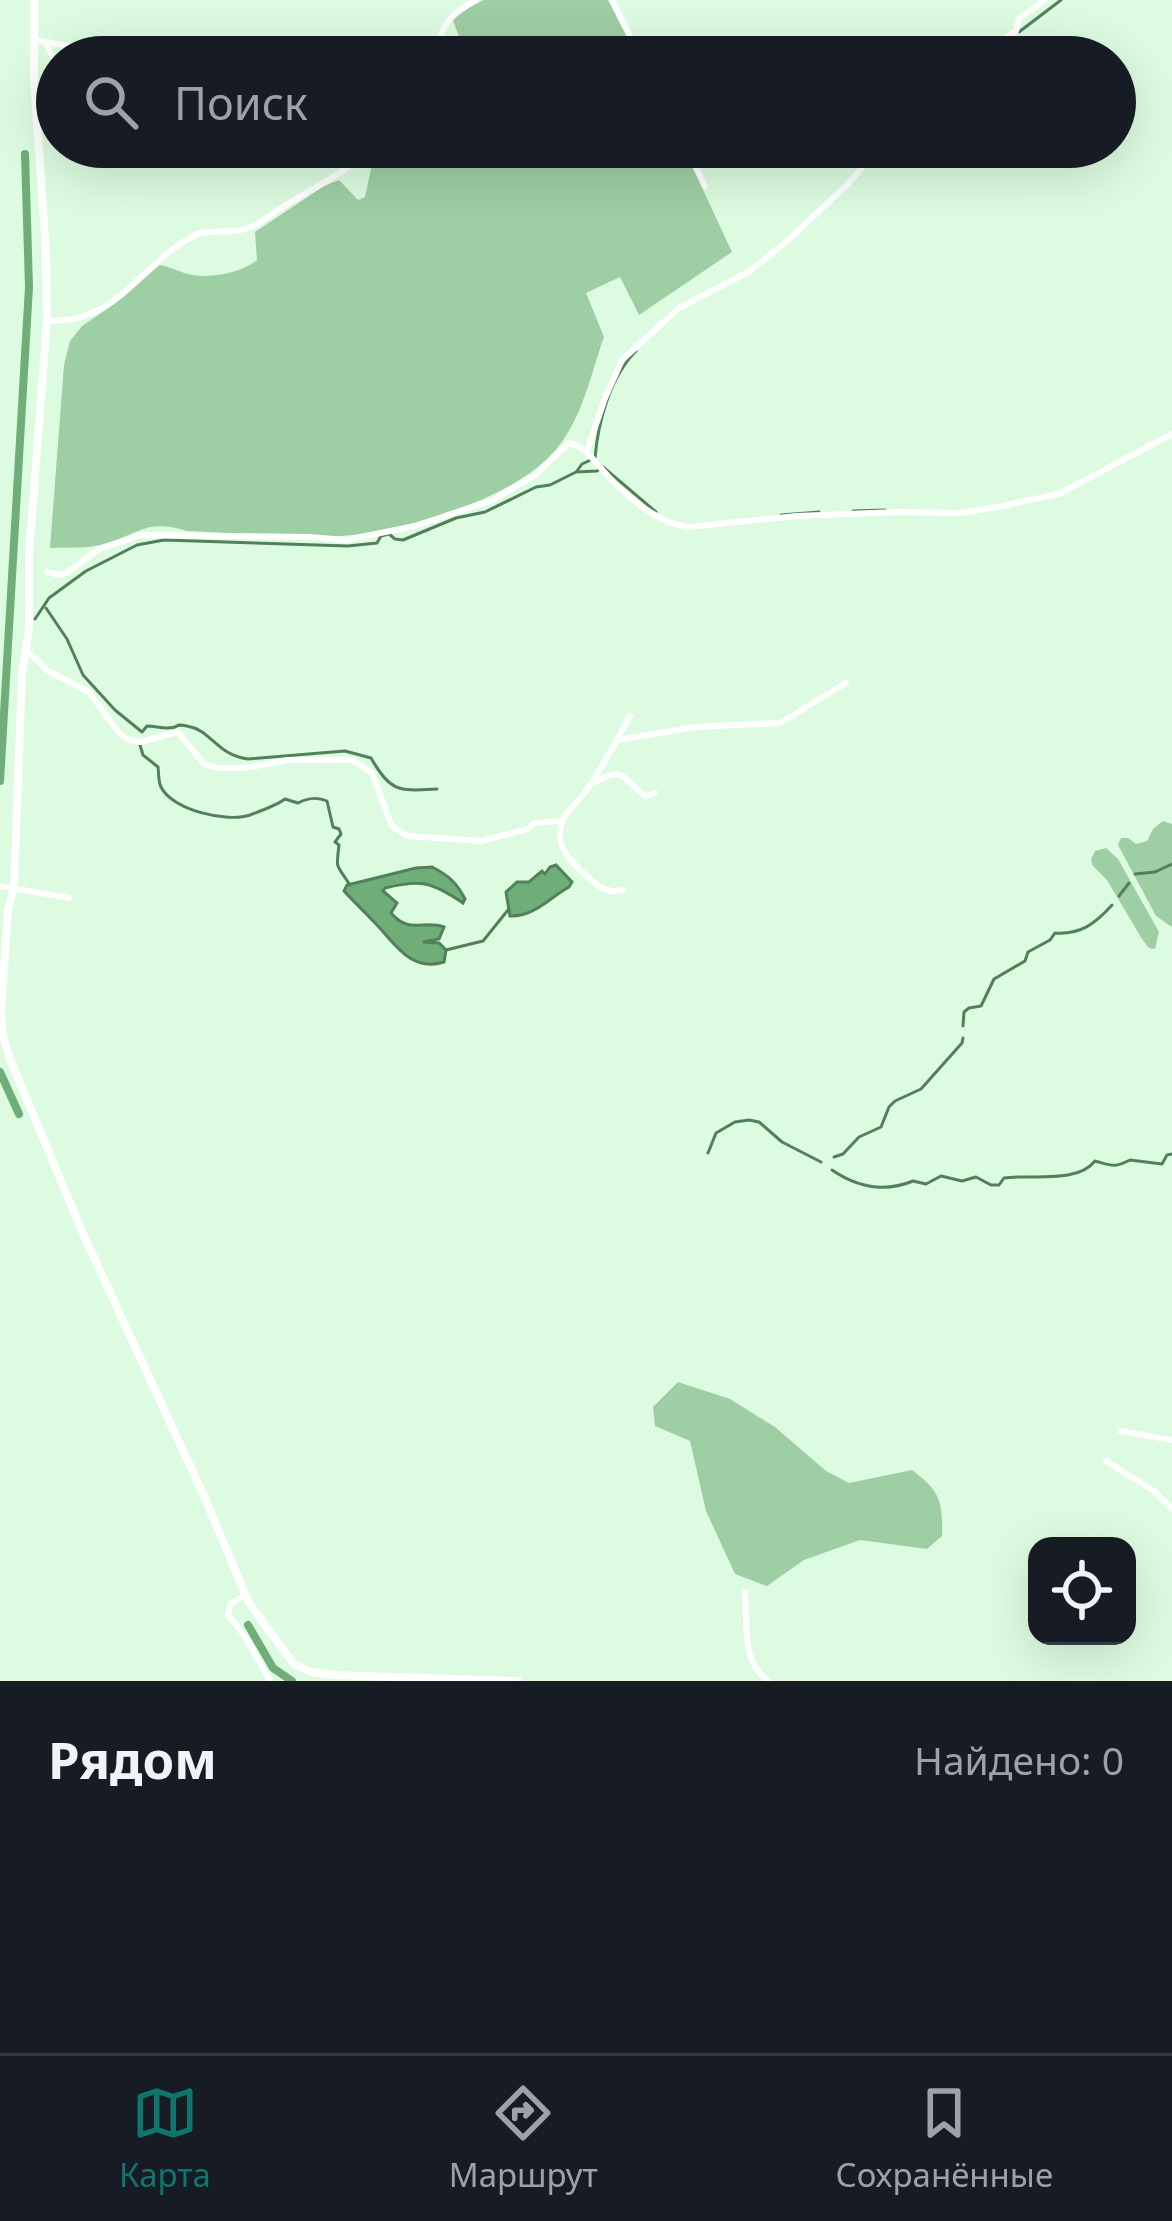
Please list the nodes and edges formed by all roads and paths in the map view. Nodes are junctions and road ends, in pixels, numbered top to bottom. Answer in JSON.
{"nodes":[{"id":1,"x":34,"y":0,"type":"edge"},
{"id":2,"x":476,"y":0,"type":"edge"},
{"id":3,"x":612,"y":0,"type":"edge"},
{"id":4,"x":1045,"y":0,"type":"edge"},
{"id":5,"x":440,"y":36,"type":"edge"},
{"id":6,"x":630,"y":36,"type":"edge"},
{"id":7,"x":1009,"y":36,"type":"edge"},
{"id":8,"x":34,"y":40,"type":"joint"},
{"id":9,"x":36,"y":93,"type":"edge"},
{"id":10,"x":39,"y":168,"type":"edge"},
{"id":11,"x":347,"y":168,"type":"edge"},
{"id":12,"x":696,"y":168,"type":"edge"},
{"id":13,"x":861,"y":168,"type":"edge"},
{"id":14,"x":705,"y":186,"type":"dead end"},
{"id":15,"x":46,"y":320,"type":"junction"},
{"id":16,"x":1172,"y":434,"type":"edge"},
{"id":17,"x":587,"y":451,"type":"junction"},
{"id":18,"x":47,"y":572,"type":"dead end"},
{"id":19,"x":26,"y":649,"type":"junction"},
{"id":20,"x":40,"y":664,"type":"junction"},
{"id":21,"x":22,"y":676,"type":"junction"},
{"id":22,"x":846,"y":682,"type":"dead end"},
{"id":23,"x":630,"y":716,"type":"dead end"},
{"id":24,"x":619,"y":740,"type":"junction"},
{"id":25,"x":590,"y":784,"type":"junction"},
{"id":26,"x":655,"y":793,"type":"dead end"},
{"id":27,"x":562,"y":821,"type":"junction"},
{"id":28,"x":7,"y":887,"type":"edge"},
{"id":29,"x":623,"y":890,"type":"dead end"},
{"id":30,"x":69,"y":898,"type":"dead end"},
{"id":31,"x":1120,"y":1431,"type":"dead end"},
{"id":32,"x":1172,"y":1440,"type":"edge"},
{"id":33,"x":1106,"y":1461,"type":"dead end"},
{"id":34,"x":1172,"y":1509,"type":"edge"},
{"id":35,"x":745,"y":1592,"type":"dead end"},
{"id":36,"x":245,"y":1595,"type":"junction"},
{"id":37,"x":269,"y":1681,"type":"edge"},
{"id":38,"x":518,"y":1681,"type":"edge"},
{"id":39,"x":768,"y":1681,"type":"edge"}],
"edges":[{"from":1,"to":8,"type":"street"},
{"from":2,"to":5,"type":"street"},
{"from":3,"to":6,"type":"street"},
{"from":4,"to":7,"type":"street"},
{"from":8,"to":9,"type":"street"},
{"from":10,"to":15,"type":"street"},
{"from":11,"to":15,"type":"street"},
{"from":12,"to":14,"type":"street"},
{"from":13,"to":17,"type":"street"},
{"from":15,"to":19,"type":"street"},
{"from":16,"to":17,"type":"street"},
{"from":17,"to":18,"type":"street"},
{"from":19,"to":20,"type":"street"},
{"from":19,"to":21,"type":"street"},
{"from":20,"to":21,"type":"street"},
{"from":20,"to":27,"type":"street"},
{"from":21,"to":28,"type":"street"},
{"from":22,"to":24,"type":"street"},
{"from":23,"to":24,"type":"street"},
{"from":24,"to":25,"type":"street"},
{"from":25,"to":26,"type":"street"},
{"from":25,"to":27,"type":"street"},
{"from":27,"to":29,"type":"street"},
{"from":28,"to":30,"type":"street"},
{"from":28,"to":36,"type":"street"},
{"from":31,"to":32,"type":"street"},
{"from":33,"to":34,"type":"street"},
{"from":35,"to":39,"type":"street"},
{"from":36,"to":37,"type":"street"},
{"from":36,"to":38,"type":"street"}]}
